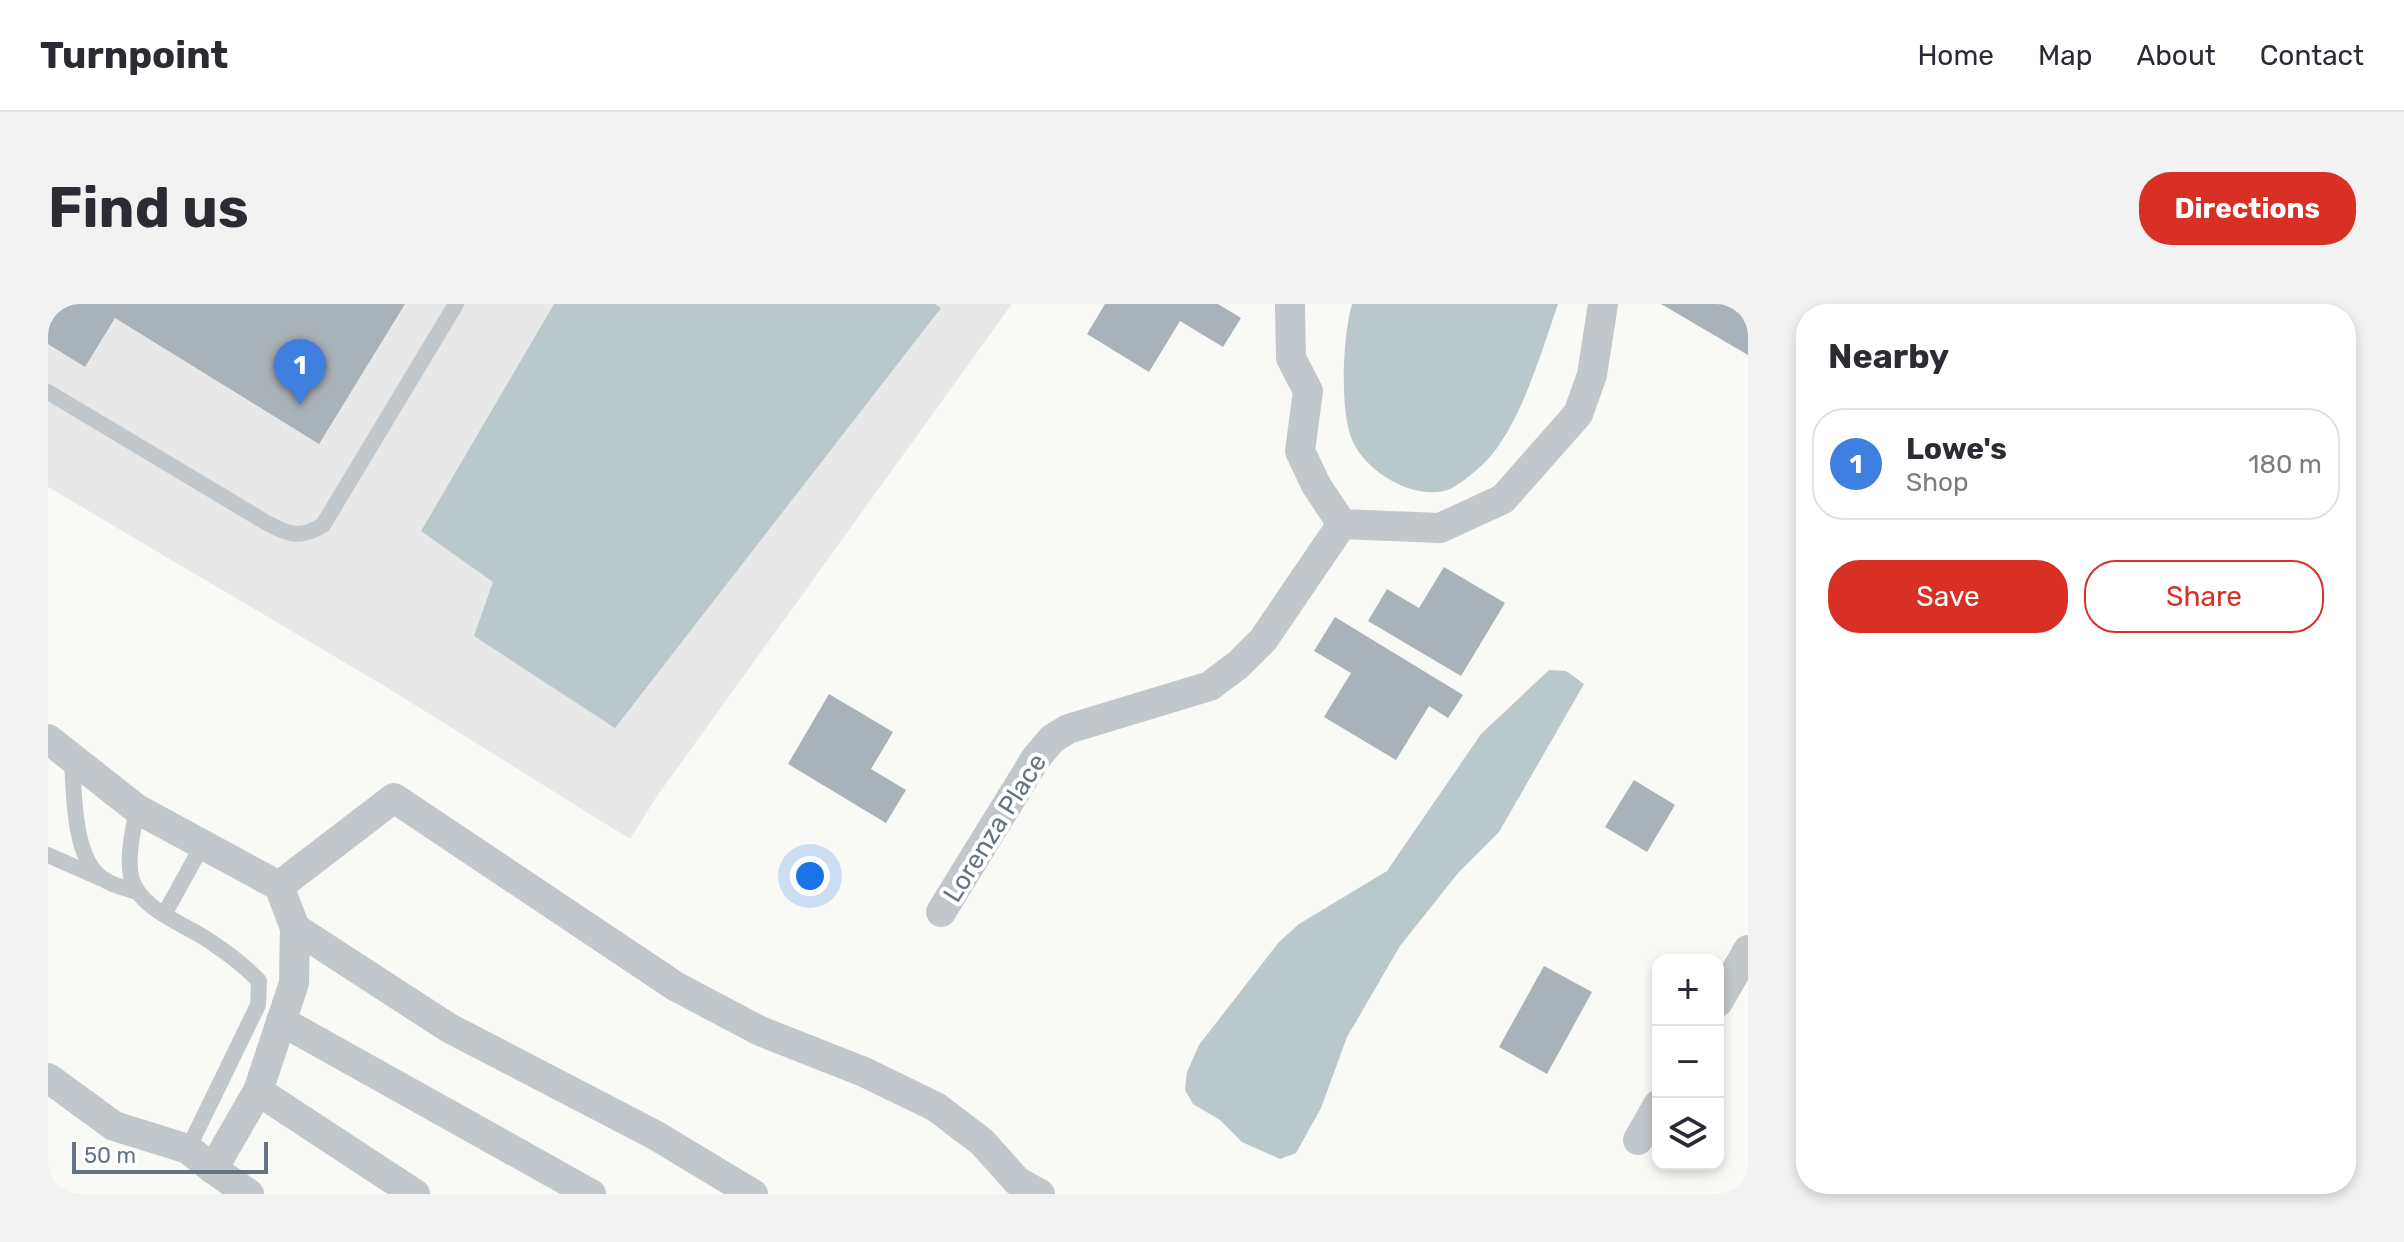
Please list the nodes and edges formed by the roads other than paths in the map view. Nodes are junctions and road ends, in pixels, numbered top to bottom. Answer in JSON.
{"nodes":[{"id":1,"x":456,"y":304,"type":"edge"},
{"id":2,"x":1290,"y":304,"type":"edge"},
{"id":3,"x":1603,"y":304,"type":"edge"},
{"id":4,"x":48,"y":392,"type":"edge"},
{"id":5,"x":1342,"y":524,"type":"junction"},
{"id":6,"x":57,"y":752,"type":"edge"},
{"id":7,"x":137,"y":809,"type":"junction"},
{"id":8,"x":203,"y":844,"type":"junction"},
{"id":9,"x":48,"y":855,"type":"edge"},
{"id":10,"x":100,"y":878,"type":"junction"},
{"id":11,"x":279,"y":886,"type":"junction"},
{"id":12,"x":137,"y":892,"type":"junction"},
{"id":13,"x":941,"y":912,"type":"dead end"},
{"id":14,"x":165,"y":913,"type":"junction"},
{"id":15,"x":295,"y":928,"type":"junction"},
{"id":16,"x":1748,"y":950,"type":"edge"},
{"id":17,"x":1724,"y":992,"type":"edge"},
{"id":18,"x":269,"y":1013,"type":"junction"},
{"id":19,"x":48,"y":1078,"type":"edge"},
{"id":20,"x":258,"y":1091,"type":"junction"},
{"id":21,"x":1652,"y":1116,"type":"edge"},
{"id":22,"x":1638,"y":1140,"type":"dead end"},
{"id":23,"x":188,"y":1149,"type":"junction"},
{"id":24,"x":213,"y":1169,"type":"junction"},
{"id":25,"x":249,"y":1194,"type":"edge"},
{"id":26,"x":415,"y":1194,"type":"edge"},
{"id":27,"x":591,"y":1194,"type":"edge"},
{"id":28,"x":753,"y":1194,"type":"edge"},
{"id":29,"x":1040,"y":1194,"type":"edge"}],
"edges":[{"from":1,"to":4,"type":"lane"},
{"from":2,"to":5,"type":"street"},
{"from":3,"to":5,"type":"street"},
{"from":5,"to":13,"type":"street","name":"Lorenza Place"},
{"from":6,"to":7,"type":"street"},
{"from":6,"to":10,"type":"lane"},
{"from":7,"to":8,"type":"street"},
{"from":7,"to":12,"type":"lane"},
{"from":8,"to":11,"type":"street"},
{"from":8,"to":14,"type":"lane"},
{"from":9,"to":10,"type":"lane"},
{"from":10,"to":12,"type":"lane"},
{"from":11,"to":15,"type":"street"},
{"from":11,"to":29,"type":"street"},
{"from":12,"to":14,"type":"lane"},
{"from":14,"to":18,"type":"lane"},
{"from":15,"to":18,"type":"street"},
{"from":15,"to":28,"type":"street"},
{"from":16,"to":17,"type":"street"},
{"from":18,"to":20,"type":"street"},
{"from":18,"to":23,"type":"lane"},
{"from":18,"to":27,"type":"street"},
{"from":19,"to":23,"type":"street"},
{"from":20,"to":24,"type":"street"},
{"from":20,"to":26,"type":"street"},
{"from":21,"to":22,"type":"street"},
{"from":23,"to":24,"type":"street"},
{"from":24,"to":25,"type":"street"}]}
